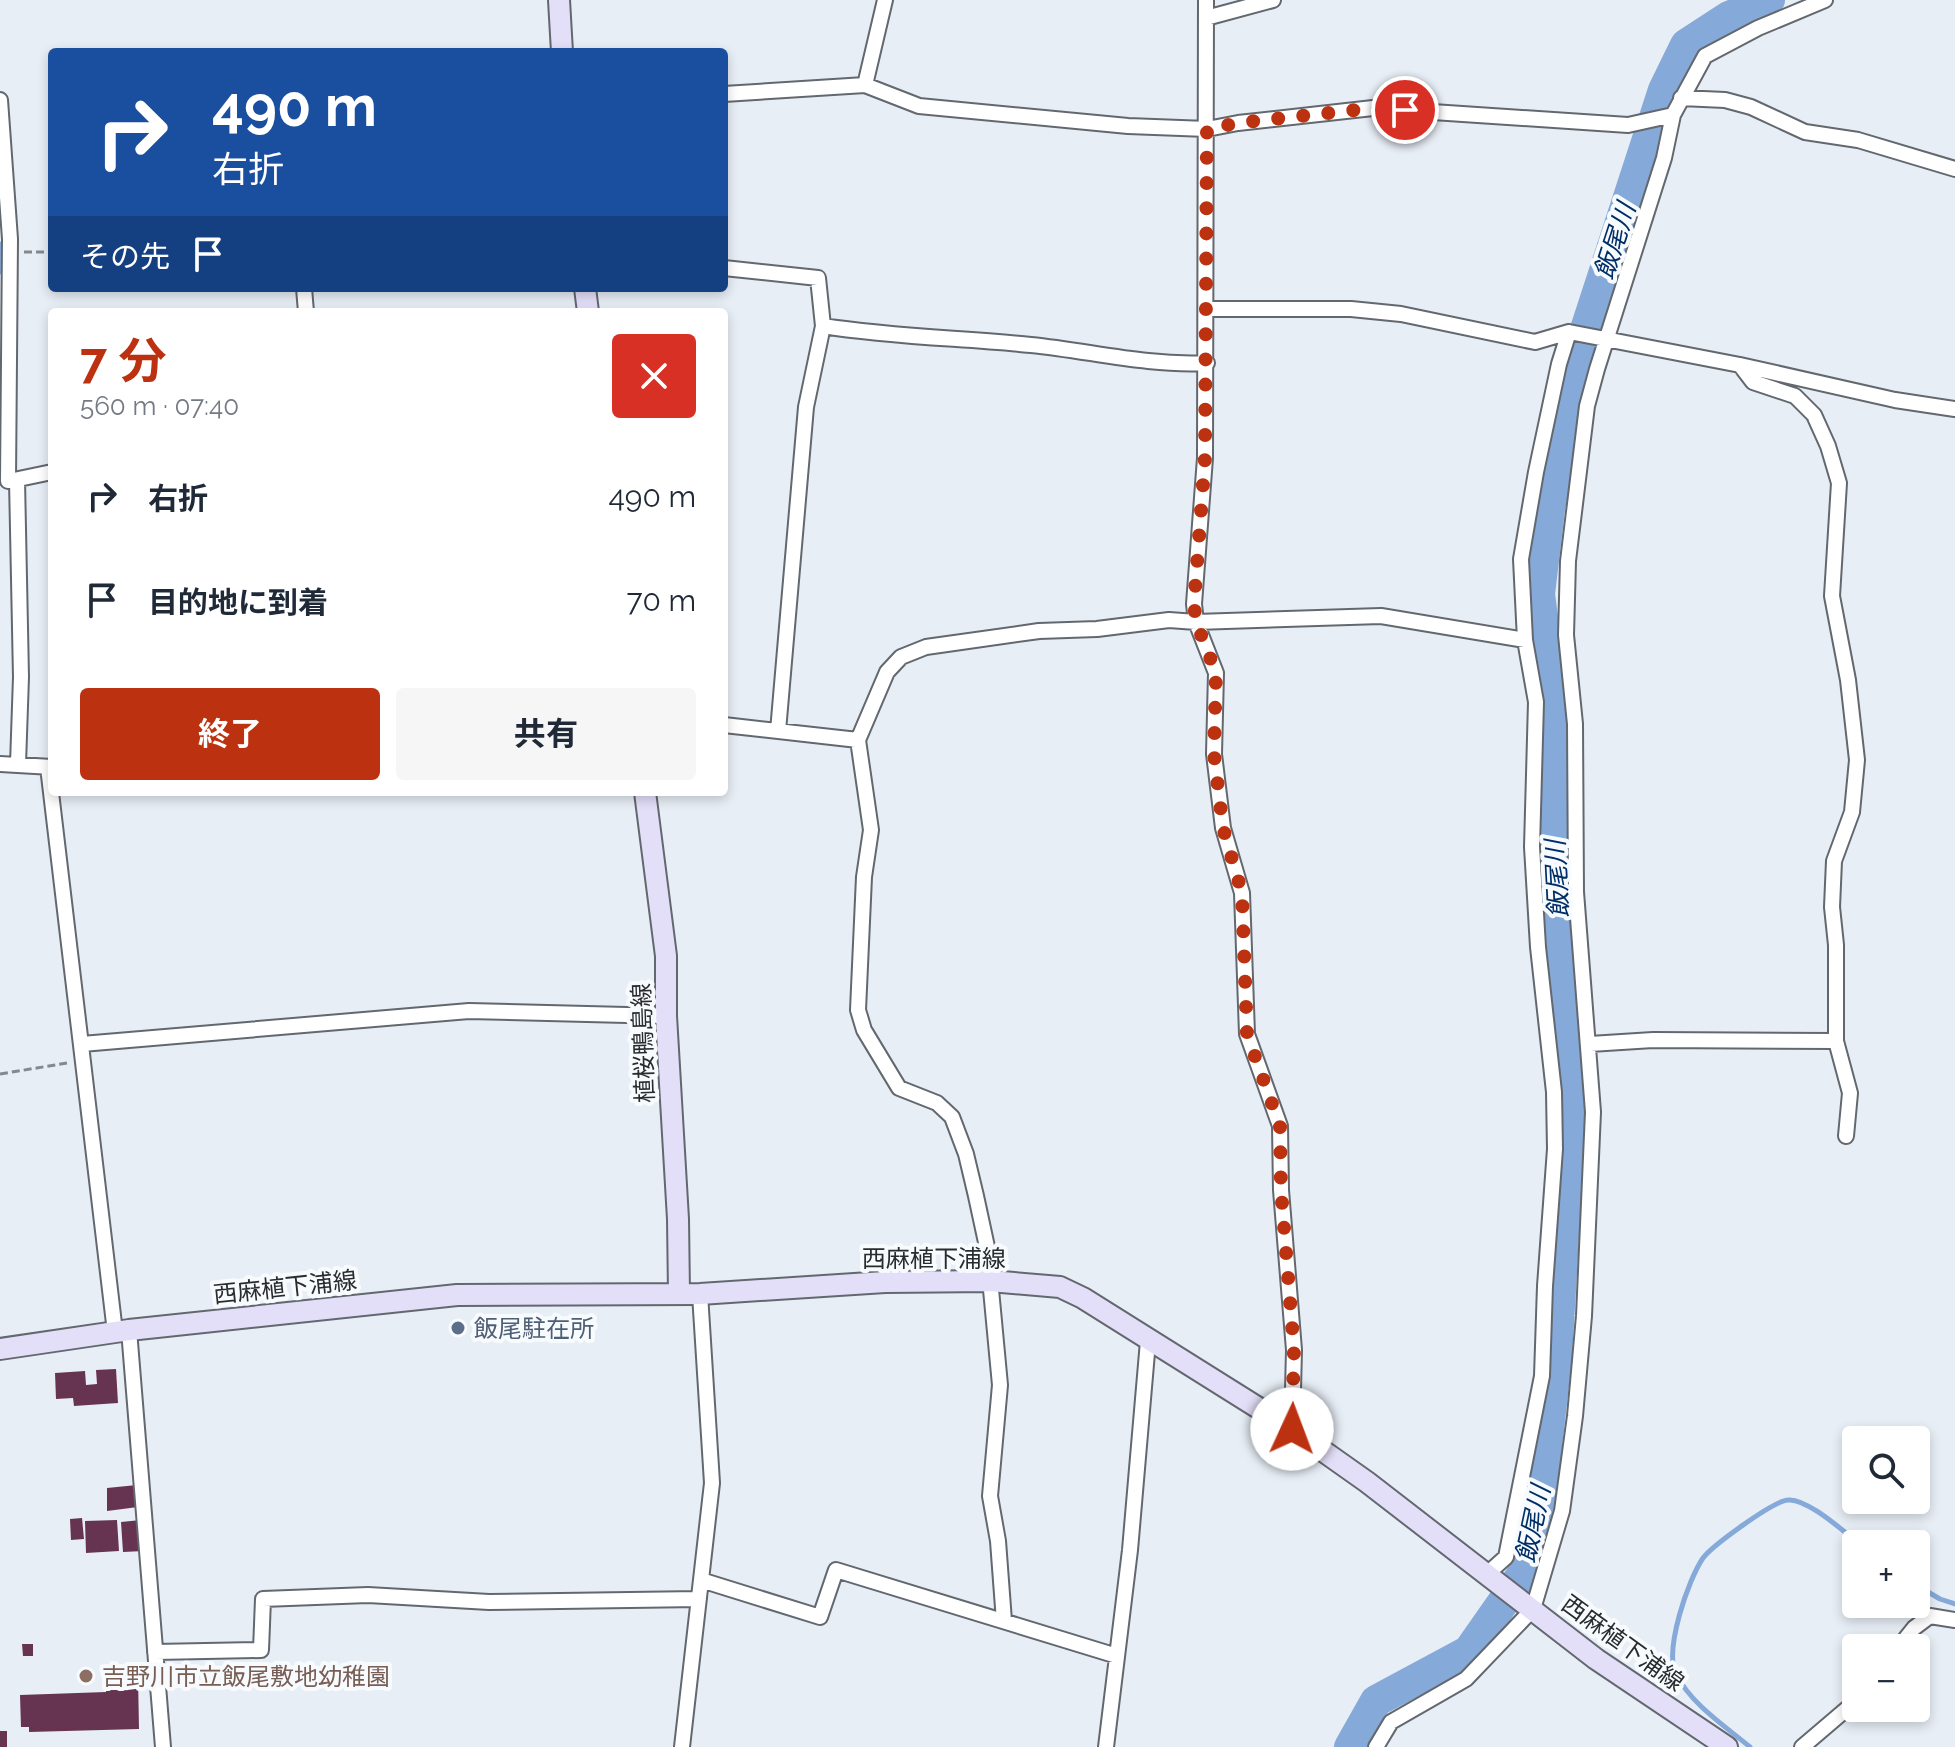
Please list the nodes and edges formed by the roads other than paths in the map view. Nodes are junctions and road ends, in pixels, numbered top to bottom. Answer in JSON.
{"nodes":[{"id":1,"x":559,"y":0,"type":"edge"},
{"id":2,"x":885,"y":0,"type":"edge"},
{"id":3,"x":1206,"y":0,"type":"edge"},
{"id":4,"x":1273,"y":0,"type":"edge"},
{"id":5,"x":1825,"y":0,"type":"edge"},
{"id":6,"x":1206,"y":18,"type":"junction"},
{"id":7,"x":562,"y":48,"type":"edge"},
{"id":8,"x":865,"y":85,"type":"junction"},
{"id":9,"x":728,"y":94,"type":"edge"},
{"id":10,"x":1681,"y":98,"type":"junction"},
{"id":11,"x":0,"y":100,"type":"edge"},
{"id":12,"x":1673,"y":115,"type":"junction"},
{"id":13,"x":1207,"y":129,"type":"junction"},
{"id":14,"x":1955,"y":169,"type":"edge"},
{"id":15,"x":728,"y":268,"type":"edge"},
{"id":16,"x":1207,"y":309,"type":"junction"},
{"id":17,"x":823,"y":326,"type":"junction"},
{"id":18,"x":1569,"y":332,"type":"junction"},
{"id":19,"x":1605,"y":339,"type":"junction"},
{"id":20,"x":1207,"y":363,"type":"junction"},
{"id":21,"x":1740,"y":365,"type":"junction"},
{"id":22,"x":1955,"y":409,"type":"edge"},
{"id":23,"x":48,"y":473,"type":"edge"},
{"id":24,"x":9,"y":481,"type":"edge"},
{"id":25,"x":1196,"y":622,"type":"junction"},
{"id":26,"x":1525,"y":640,"type":"junction"},
{"id":27,"x":728,"y":725,"type":"edge"},
{"id":28,"x":778,"y":731,"type":"junction"},
{"id":29,"x":858,"y":740,"type":"junction"},
{"id":30,"x":0,"y":764,"type":"edge"},
{"id":31,"x":18,"y":764,"type":"junction"},
{"id":32,"x":48,"y":767,"type":"edge"},
{"id":33,"x":53,"y":796,"type":"edge"},
{"id":34,"x":646,"y":796,"type":"edge"},
{"id":35,"x":666,"y":1016,"type":"junction"},
{"id":36,"x":1836,"y":1041,"type":"junction"},
{"id":37,"x":82,"y":1044,"type":"junction"},
{"id":38,"x":1590,"y":1044,"type":"junction"},
{"id":39,"x":1846,"y":1136,"type":"dead end"},
{"id":40,"x":990,"y":1281,"type":"junction"},
{"id":41,"x":679,"y":1294,"type":"junction"},
{"id":42,"x":700,"y":1294,"type":"junction"},
{"id":43,"x":122,"y":1331,"type":"junction"},
{"id":44,"x":1148,"y":1341,"type":"junction"},
{"id":45,"x":0,"y":1349,"type":"edge"},
{"id":46,"x":1292,"y":1429,"type":"junction"},
{"id":47,"x":1490,"y":1577,"type":"junction"},
{"id":48,"x":701,"y":1580,"type":"junction"},
{"id":49,"x":699,"y":1599,"type":"junction"},
{"id":50,"x":1528,"y":1606,"type":"junction"},
{"id":51,"x":1955,"y":1620,"type":"edge"},
{"id":52,"x":1004,"y":1621,"type":"junction"},
{"id":53,"x":1909,"y":1634,"type":"edge"},
{"id":54,"x":155,"y":1652,"type":"junction"},
{"id":55,"x":1117,"y":1656,"type":"junction"},
{"id":56,"x":1842,"y":1713,"type":"edge"},
{"id":57,"x":163,"y":1747,"type":"edge"},
{"id":58,"x":682,"y":1747,"type":"edge"},
{"id":59,"x":1106,"y":1747,"type":"edge"},
{"id":60,"x":1376,"y":1747,"type":"edge"},
{"id":61,"x":1727,"y":1747,"type":"edge"},
{"id":62,"x":1802,"y":1747,"type":"edge"}],
"edges":[{"from":1,"to":7,"type":"main road"},
{"from":2,"to":8,"type":"street"},
{"from":3,"to":6,"type":"street"},
{"from":4,"to":6,"type":"street"},
{"from":5,"to":10,"type":"street"},
{"from":6,"to":13,"type":"street"},
{"from":8,"to":9,"type":"street"},
{"from":8,"to":13,"type":"street"},
{"from":10,"to":12,"type":"street"},
{"from":10,"to":14,"type":"street"},
{"from":11,"to":24,"type":"street"},
{"from":12,"to":13,"type":"street"},
{"from":12,"to":19,"type":"street"},
{"from":13,"to":16,"type":"street"},
{"from":15,"to":17,"type":"street"},
{"from":16,"to":18,"type":"street"},
{"from":16,"to":20,"type":"street"},
{"from":17,"to":20,"type":"street"},
{"from":17,"to":28,"type":"street"},
{"from":18,"to":19,"type":"street"},
{"from":18,"to":26,"type":"street"},
{"from":19,"to":21,"type":"street"},
{"from":19,"to":38,"type":"street"},
{"from":20,"to":25,"type":"street"},
{"from":21,"to":22,"type":"street"},
{"from":21,"to":36,"type":"street"},
{"from":23,"to":24,"type":"street"},
{"from":24,"to":31,"type":"street"},
{"from":25,"to":26,"type":"street"},
{"from":25,"to":29,"type":"street"},
{"from":25,"to":46,"type":"street"},
{"from":26,"to":47,"type":"street"},
{"from":27,"to":28,"type":"street"},
{"from":28,"to":29,"type":"street"},
{"from":29,"to":40,"type":"street"},
{"from":30,"to":31,"type":"street"},
{"from":31,"to":32,"type":"street"},
{"from":33,"to":37,"type":"street"},
{"from":34,"to":35,"type":"main road","name":"植桜鴨島線"},
{"from":35,"to":37,"type":"street"},
{"from":35,"to":41,"type":"main road","name":"植桜鴨島線"},
{"from":36,"to":38,"type":"street"},
{"from":36,"to":39,"type":"street"},
{"from":37,"to":43,"type":"street"},
{"from":38,"to":50,"type":"street"},
{"from":40,"to":42,"type":"main road","name":"西麻植下浦線"},
{"from":40,"to":44,"type":"main road","name":"西麻植下浦線"},
{"from":40,"to":52,"type":"street"},
{"from":41,"to":42,"type":"main road","name":"西麻植下浦線"},
{"from":41,"to":43,"type":"main road","name":"西麻植下浦線"},
{"from":42,"to":48,"type":"street"},
{"from":43,"to":45,"type":"main road","name":"西麻植下浦線"},
{"from":43,"to":54,"type":"street"},
{"from":44,"to":46,"type":"main road","name":"西麻植下浦線"},
{"from":44,"to":55,"type":"street"},
{"from":46,"to":47,"type":"main road","name":"西麻植下浦線"},
{"from":47,"to":50,"type":"main road","name":"西麻植下浦線"},
{"from":48,"to":49,"type":"street"},
{"from":48,"to":52,"type":"street"},
{"from":49,"to":54,"type":"street"},
{"from":49,"to":58,"type":"street"},
{"from":50,"to":60,"type":"street"},
{"from":50,"to":61,"type":"main road","name":"西麻植下浦線"},
{"from":51,"to":53,"type":"street"},
{"from":52,"to":55,"type":"street"},
{"from":54,"to":57,"type":"street"},
{"from":55,"to":59,"type":"street"},
{"from":56,"to":62,"type":"street"}]}
